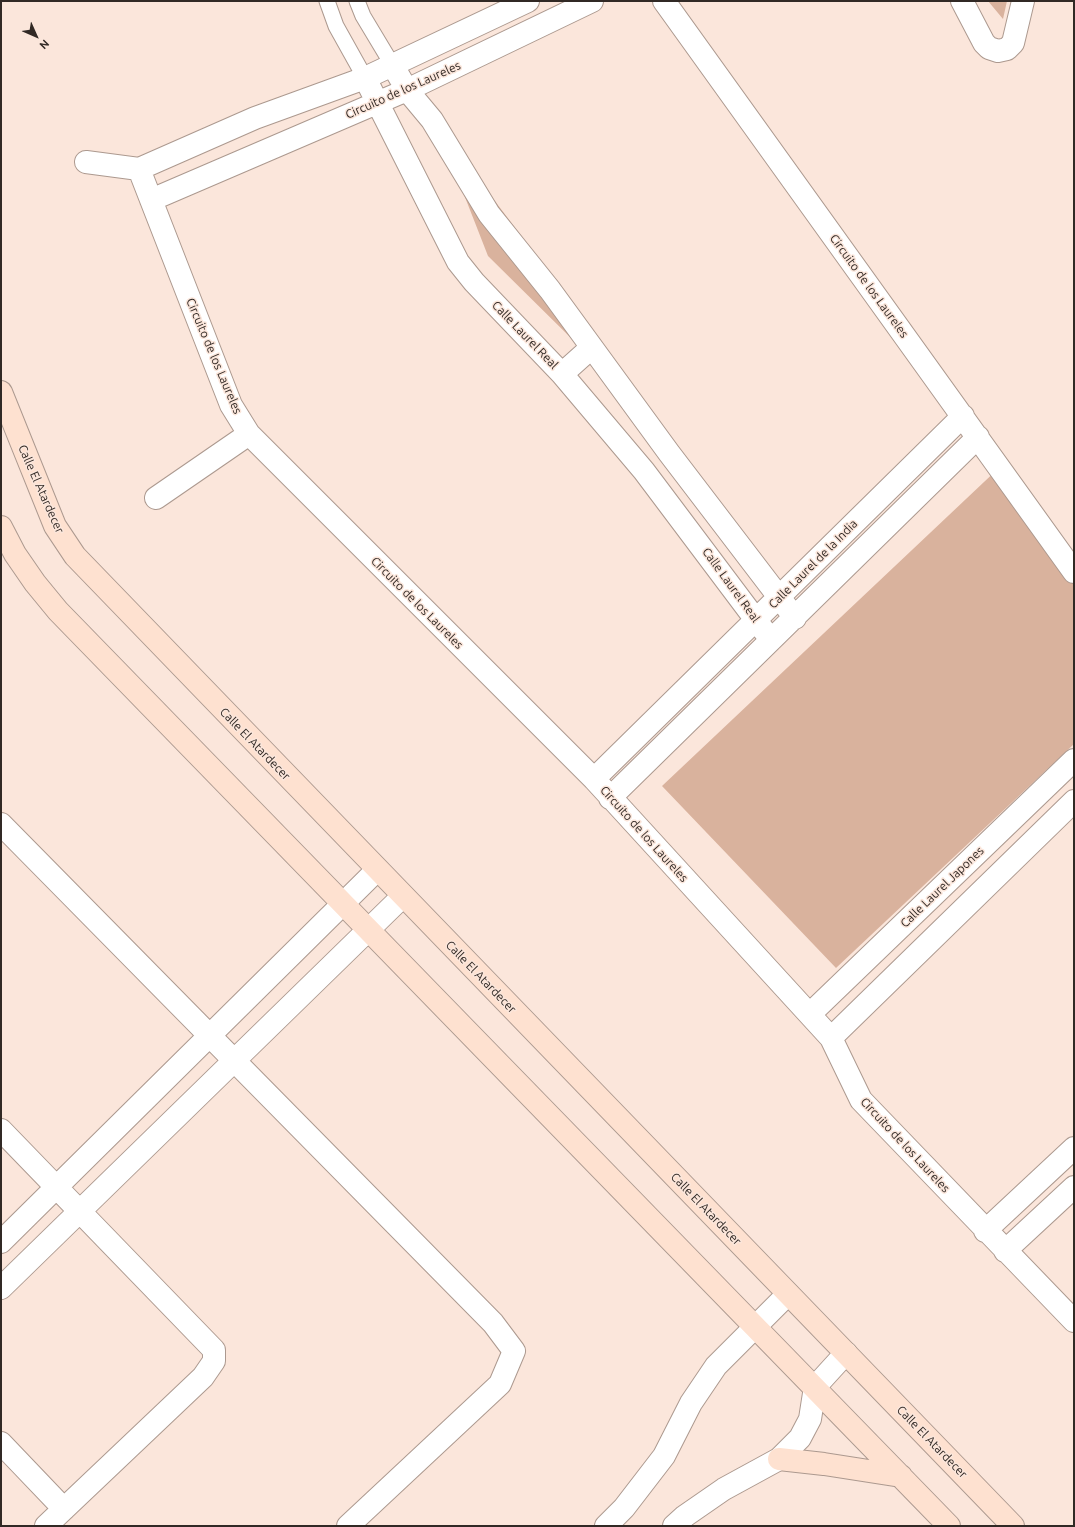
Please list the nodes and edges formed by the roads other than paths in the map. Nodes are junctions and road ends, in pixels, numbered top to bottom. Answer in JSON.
{"nodes":[{"id":1,"x":327,"y":1,"type":"edge"},
{"id":2,"x":357,"y":1,"type":"edge"},
{"id":3,"x":528,"y":1,"type":"edge"},
{"id":4,"x":592,"y":1,"type":"edge"},
{"id":5,"x":664,"y":1,"type":"edge"},
{"id":6,"x":962,"y":1,"type":"edge"},
{"id":7,"x":1024,"y":1,"type":"edge"},
{"id":8,"x":393,"y":66,"type":"junction"},
{"id":9,"x":365,"y":78,"type":"junction"},
{"id":10,"x":407,"y":90,"type":"junction"},
{"id":11,"x":378,"y":103,"type":"junction"},
{"id":12,"x":86,"y":162,"type":"dead end"},
{"id":13,"x":139,"y":169,"type":"junction"},
{"id":14,"x":151,"y":200,"type":"junction"},
{"id":15,"x":592,"y":348,"type":"junction"},
{"id":16,"x":562,"y":374,"type":"junction"},
{"id":17,"x":1,"y":392,"type":"edge"},
{"id":18,"x":963,"y":416,"type":"junction"},
{"id":19,"x":249,"y":434,"type":"junction"},
{"id":20,"x":978,"y":437,"type":"junction"},
{"id":21,"x":156,"y":498,"type":"dead end"},
{"id":22,"x":1,"y":527,"type":"edge"},
{"id":23,"x":1074,"y":572,"type":"edge"},
{"id":24,"x":780,"y":598,"type":"junction"},
{"id":25,"x":795,"y":618,"type":"junction"},
{"id":26,"x":756,"y":620,"type":"junction"},
{"id":27,"x":771,"y":640,"type":"junction"},
{"id":28,"x":1074,"y":760,"type":"edge"},
{"id":29,"x":594,"y":779,"type":"junction"},
{"id":30,"x":610,"y":798,"type":"junction"},
{"id":31,"x":1074,"y":801,"type":"edge"},
{"id":32,"x":1,"y":824,"type":"edge"},
{"id":33,"x":985,"y":846,"type":"junction"},
{"id":34,"x":1004,"y":869,"type":"junction"},
{"id":35,"x":377,"y":870,"type":"junction"},
{"id":36,"x":403,"y":896,"type":"junction"},
{"id":37,"x":344,"y":903,"type":"junction"},
{"id":38,"x":369,"y":929,"type":"junction"},
{"id":39,"x":810,"y":1014,"type":"junction"},
{"id":40,"x":210,"y":1036,"type":"junction"},
{"id":41,"x":831,"y":1038,"type":"junction"},
{"id":42,"x":234,"y":1061,"type":"junction"},
{"id":43,"x":1,"y":1130,"type":"edge"},
{"id":44,"x":1074,"y":1148,"type":"edge"},
{"id":45,"x":57,"y":1187,"type":"junction"},
{"id":46,"x":1074,"y":1187,"type":"edge"},
{"id":47,"x":80,"y":1211,"type":"junction"},
{"id":48,"x":985,"y":1231,"type":"junction"},
{"id":49,"x":1,"y":1242,"type":"edge"},
{"id":50,"x":1005,"y":1251,"type":"junction"},
{"id":51,"x":1,"y":1288,"type":"edge"},
{"id":52,"x":788,"y":1294,"type":"junction"},
{"id":53,"x":1074,"y":1321,"type":"edge"},
{"id":54,"x":755,"y":1326,"type":"junction"},
{"id":55,"x":846,"y":1353,"type":"junction"},
{"id":56,"x":815,"y":1387,"type":"junction"},
{"id":57,"x":1,"y":1443,"type":"edge"},
{"id":58,"x":779,"y":1459,"type":"junction"},
{"id":59,"x":901,"y":1476,"type":"junction"},
{"id":60,"x":64,"y":1509,"type":"junction"},
{"id":61,"x":46,"y":1526,"type":"edge"},
{"id":62,"x":348,"y":1526,"type":"edge"},
{"id":63,"x":606,"y":1526,"type":"edge"},
{"id":64,"x":674,"y":1526,"type":"edge"},
{"id":65,"x":949,"y":1526,"type":"edge"},
{"id":66,"x":1013,"y":1526,"type":"edge"}],
"edges":[{"from":1,"to":9,"type":"lane","name":"Calle Laurel Real"},
{"from":2,"to":8,"type":"lane"},
{"from":3,"to":8,"type":"street"},
{"from":4,"to":10,"type":"street","name":"Circuito de los Laureles"},
{"from":5,"to":18,"type":"street","name":"Circuito de los Laureles"},
{"from":6,"to":7,"type":"street"},
{"from":8,"to":9,"type":"street"},
{"from":8,"to":10,"type":"street"},
{"from":9,"to":11,"type":"street","name":"Calle Laurel Real"},
{"from":9,"to":13,"type":"street"},
{"from":10,"to":11,"type":"street","name":"Circuito de los Laureles"},
{"from":10,"to":15,"type":"street"},
{"from":11,"to":14,"type":"street","name":"Circuito de los Laureles"},
{"from":11,"to":16,"type":"street","name":"Calle Laurel Real"},
{"from":12,"to":13,"type":"street"},
{"from":13,"to":14,"type":"street"},
{"from":14,"to":19,"type":"street","name":"Circuito de los Laureles"},
{"from":15,"to":16,"type":"street"},
{"from":15,"to":24,"type":"street"},
{"from":16,"to":26,"type":"street","name":"Calle Laurel Real"},
{"from":17,"to":35,"type":"street","name":"Calle El Atardecer"},
{"from":18,"to":20,"type":"street","name":"Circuito de los Laureles"},
{"from":18,"to":24,"type":"street","name":"Calle Laurel de la India"},
{"from":19,"to":21,"type":"street"},
{"from":19,"to":29,"type":"street","name":"Circuito de los Laureles"},
{"from":20,"to":23,"type":"street","name":"Circuito de los Laureles"},
{"from":20,"to":25,"type":"street","name":"Calle Laurel de la India"},
{"from":22,"to":37,"type":"street"},
{"from":24,"to":25,"type":"street"},
{"from":24,"to":26,"type":"street","name":"Calle Laurel de la India"},
{"from":25,"to":27,"type":"street","name":"Calle Laurel de la India"},
{"from":26,"to":27,"type":"street","name":"Calle Laurel Real"},
{"from":26,"to":29,"type":"street","name":"Calle Laurel de la India"},
{"from":27,"to":30,"type":"street","name":"Calle Laurel de la India"},
{"from":28,"to":33,"type":"street","name":"Calle Laurel Japones"},
{"from":29,"to":30,"type":"street","name":"Circuito de los Laureles"},
{"from":30,"to":39,"type":"street","name":"Circuito de los Laureles"},
{"from":31,"to":34,"type":"street"},
{"from":32,"to":40,"type":"street"},
{"from":33,"to":34,"type":"street"},
{"from":33,"to":39,"type":"street","name":"Calle Laurel Japones"},
{"from":34,"to":41,"type":"street"},
{"from":35,"to":36,"type":"street","name":"Calle El Atardecer"},
{"from":35,"to":37,"type":"street"},
{"from":36,"to":38,"type":"street"},
{"from":36,"to":52,"type":"street","name":"Calle El Atardecer"},
{"from":37,"to":38,"type":"street"},
{"from":37,"to":40,"type":"street"},
{"from":38,"to":42,"type":"street"},
{"from":38,"to":54,"type":"street"},
{"from":39,"to":41,"type":"street","name":"Circuito de los Laureles"},
{"from":40,"to":42,"type":"street"},
{"from":40,"to":45,"type":"street"},
{"from":41,"to":48,"type":"street","name":"Circuito de los Laureles"},
{"from":42,"to":47,"type":"street"},
{"from":42,"to":62,"type":"street"},
{"from":43,"to":45,"type":"street"},
{"from":44,"to":48,"type":"street"},
{"from":45,"to":47,"type":"street"},
{"from":45,"to":49,"type":"street"},
{"from":46,"to":50,"type":"street"},
{"from":47,"to":51,"type":"street"},
{"from":47,"to":60,"type":"street"},
{"from":48,"to":50,"type":"street","name":"Circuito de los Laureles"},
{"from":50,"to":53,"type":"street","name":"Circuito de los Laureles"},
{"from":52,"to":54,"type":"street"},
{"from":52,"to":55,"type":"street","name":"Calle El Atardecer"},
{"from":54,"to":56,"type":"street"},
{"from":54,"to":63,"type":"street"},
{"from":55,"to":56,"type":"street"},
{"from":55,"to":66,"type":"street","name":"Calle El Atardecer"},
{"from":56,"to":58,"type":"street"},
{"from":56,"to":59,"type":"street"},
{"from":57,"to":60,"type":"street"},
{"from":58,"to":59,"type":"street"},
{"from":58,"to":64,"type":"street"},
{"from":59,"to":65,"type":"street"},
{"from":60,"to":61,"type":"street"}]}
